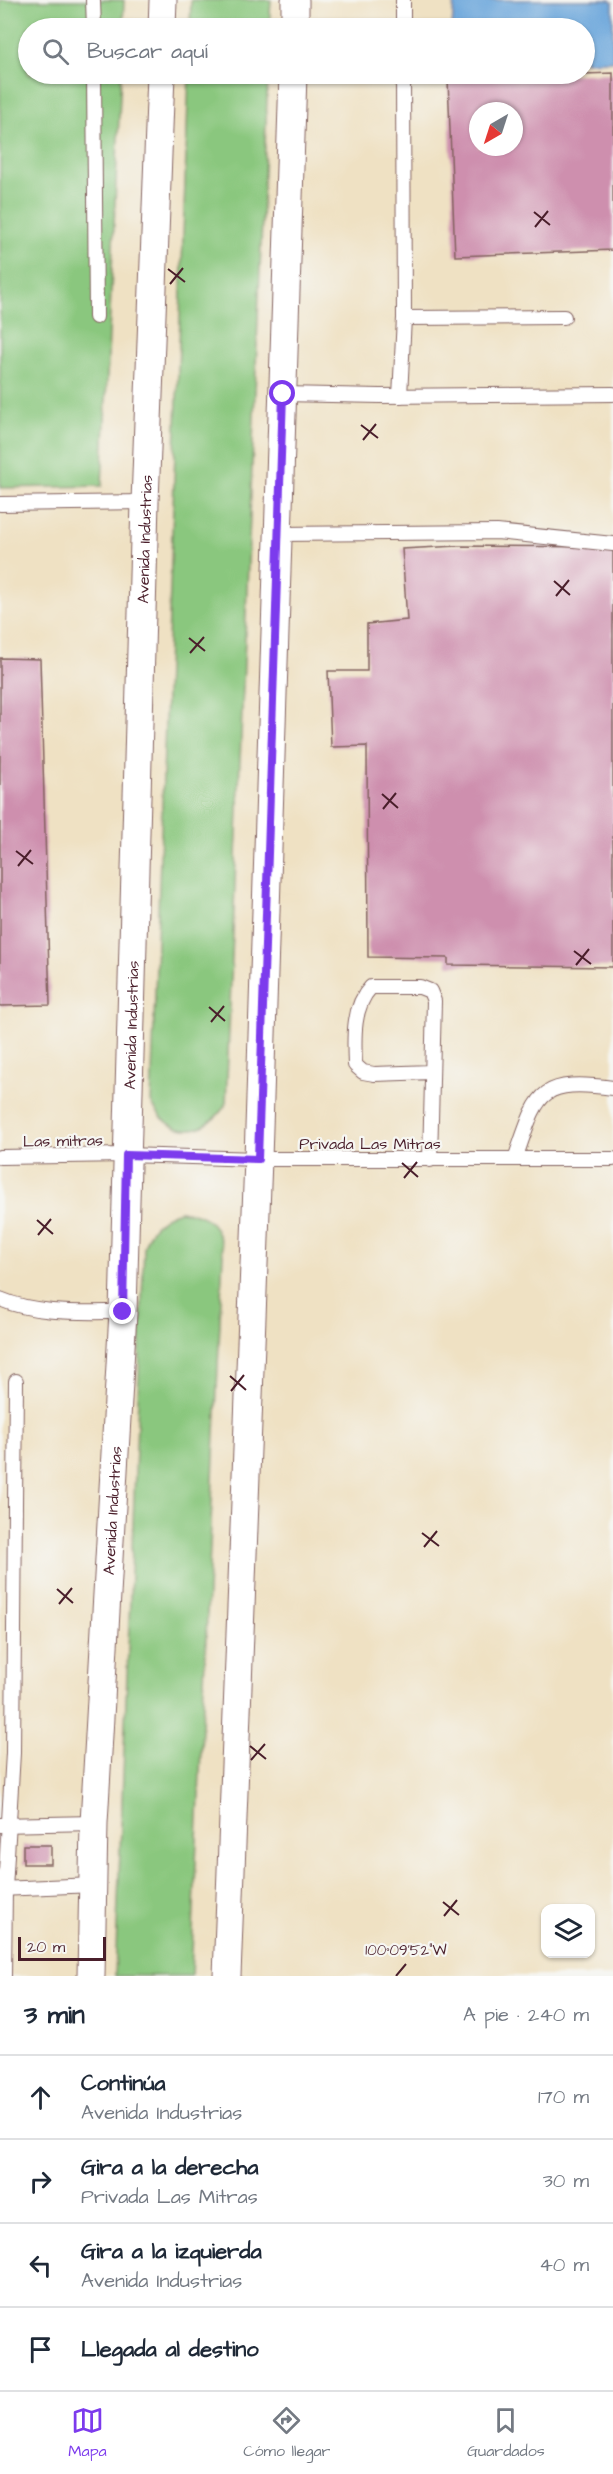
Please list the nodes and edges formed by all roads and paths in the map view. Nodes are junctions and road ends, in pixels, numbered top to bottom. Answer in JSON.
{"nodes":[{"id":1,"x":93,"y":0,"type":"edge"},
{"id":2,"x":163,"y":0,"type":"edge"},
{"id":3,"x":296,"y":0,"type":"edge"},
{"id":4,"x":403,"y":0,"type":"edge"},
{"id":5,"x":94,"y":18,"type":"edge"},
{"id":6,"x":162,"y":18,"type":"edge"},
{"id":7,"x":295,"y":18,"type":"edge"},
{"id":8,"x":403,"y":18,"type":"edge"},
{"id":9,"x":94,"y":84,"type":"edge"},
{"id":10,"x":160,"y":84,"type":"edge"},
{"id":11,"x":293,"y":84,"type":"edge"},
{"id":12,"x":403,"y":84,"type":"edge"},
{"id":13,"x":96,"y":317,"type":"dead end"},
{"id":14,"x":564,"y":317,"type":"dead end"},
{"id":15,"x":404,"y":318,"type":"junction"},
{"id":16,"x":283,"y":394,"type":"junction"},
{"id":17,"x":613,"y":394,"type":"edge"},
{"id":18,"x":400,"y":396,"type":"junction"},
{"id":19,"x":145,"y":502,"type":"junction"},
{"id":20,"x":0,"y":504,"type":"edge"},
{"id":21,"x":278,"y":534,"type":"junction"},
{"id":22,"x":613,"y":544,"type":"edge"},
{"id":23,"x":432,"y":1072,"type":"junction"},
{"id":24,"x":613,"y":1088,"type":"edge"},
{"id":25,"x":126,"y":1155,"type":"junction"},
{"id":26,"x":0,"y":1157,"type":"edge"},
{"id":27,"x":258,"y":1159,"type":"junction"},
{"id":28,"x":514,"y":1159,"type":"junction"},
{"id":29,"x":613,"y":1159,"type":"edge"},
{"id":30,"x":430,"y":1160,"type":"junction"},
{"id":31,"x":0,"y":1299,"type":"edge"},
{"id":32,"x":123,"y":1312,"type":"junction"},
{"id":33,"x":16,"y":1381,"type":"dead end"},
{"id":34,"x":94,"y":1823,"type":"junction"},
{"id":35,"x":5,"y":1825,"type":"edge"},
{"id":36,"x":94,"y":1885,"type":"junction"},
{"id":37,"x":3,"y":1889,"type":"edge"},
{"id":38,"x":4,"y":1976,"type":"edge"},
{"id":39,"x":91,"y":1976,"type":"edge"},
{"id":40,"x":227,"y":1976,"type":"edge"}],
"edges":[{"from":1,"to":5,"type":"lane"},
{"from":2,"to":6,"type":"street"},
{"from":3,"to":7,"type":"street"},
{"from":4,"to":8,"type":"lane"},
{"from":9,"to":13,"type":"lane"},
{"from":10,"to":19,"type":"street","name":"Avenida Industrias"},
{"from":11,"to":16,"type":"street"},
{"from":12,"to":15,"type":"lane"},
{"from":14,"to":15,"type":"lane"},
{"from":15,"to":18,"type":"lane"},
{"from":16,"to":18,"type":"lane"},
{"from":16,"to":21,"type":"street"},
{"from":17,"to":18,"type":"lane"},
{"from":19,"to":20,"type":"lane"},
{"from":19,"to":25,"type":"street","name":"Avenida Industrias"},
{"from":21,"to":22,"type":"lane"},
{"from":21,"to":27,"type":"street"},
{"from":23,"to":23,"type":"lane"},
{"from":23,"to":30,"type":"lane"},
{"from":24,"to":28,"type":"lane"},
{"from":25,"to":26,"type":"lane","name":"Las mitras"},
{"from":25,"to":27,"type":"lane","name":"Privada Las Mitras"},
{"from":25,"to":32,"type":"street","name":"Avenida Industrias"},
{"from":27,"to":30,"type":"lane","name":"Privada Las Mitras"},
{"from":27,"to":40,"type":"street"},
{"from":28,"to":29,"type":"lane","name":"Privada Las Mitras"},
{"from":28,"to":30,"type":"lane","name":"Privada Las Mitras"},
{"from":31,"to":32,"type":"lane"},
{"from":32,"to":34,"type":"street","name":"Avenida Industrias"},
{"from":33,"to":35,"type":"lane"},
{"from":34,"to":35,"type":"lane"},
{"from":34,"to":36,"type":"street","name":"Avenida Industrias"},
{"from":35,"to":37,"type":"lane"},
{"from":36,"to":37,"type":"lane"},
{"from":36,"to":39,"type":"street","name":"Avenida Industrias"},
{"from":37,"to":38,"type":"lane"}]}
